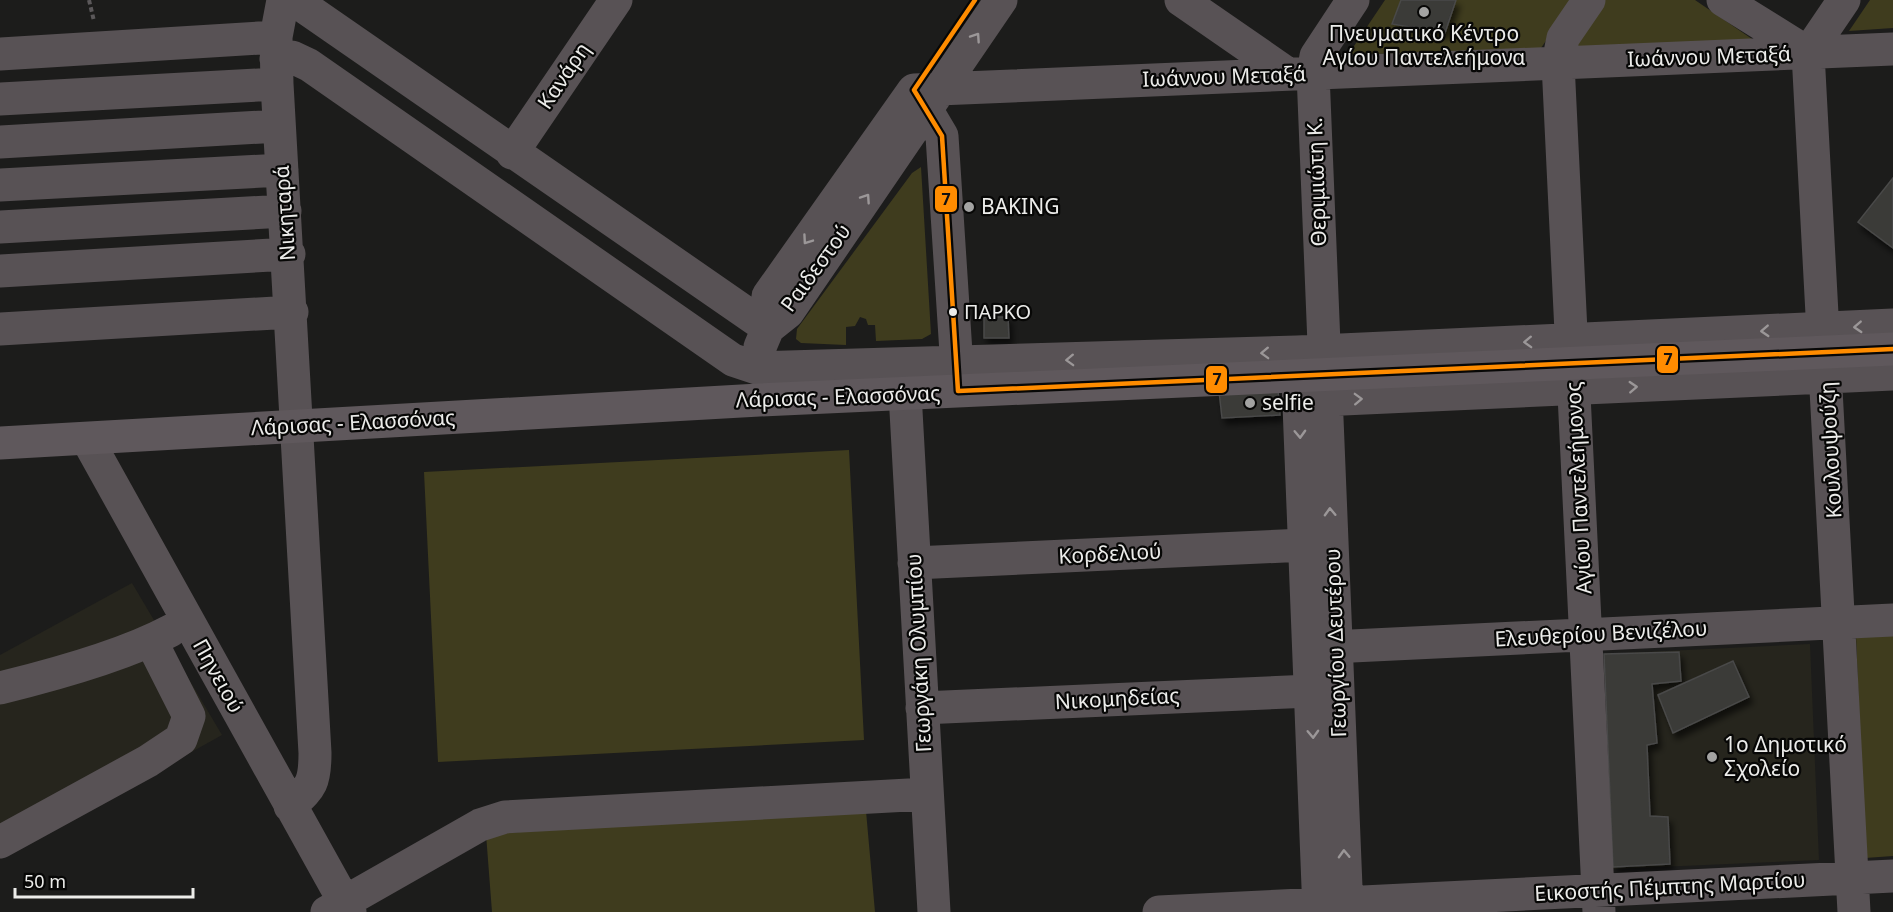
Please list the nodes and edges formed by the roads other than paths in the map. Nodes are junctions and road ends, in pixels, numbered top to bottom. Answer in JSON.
{"nodes":[{"id":1,"x":283,"y":0,"type":"edge"},
{"id":2,"x":294,"y":0,"type":"edge"},
{"id":3,"x":616,"y":0,"type":"edge"},
{"id":4,"x":975,"y":0,"type":"edge"},
{"id":5,"x":1001,"y":0,"type":"edge"},
{"id":6,"x":1181,"y":0,"type":"edge"},
{"id":7,"x":1353,"y":0,"type":"edge"},
{"id":8,"x":1589,"y":0,"type":"edge"},
{"id":9,"x":1723,"y":0,"type":"edge"},
{"id":10,"x":1844,"y":0,"type":"edge"},
{"id":11,"x":1893,"y":49,"type":"edge"},
{"id":12,"x":1808,"y":52,"type":"junction"},
{"id":13,"x":0,"y":54,"type":"edge"},
{"id":14,"x":276,"y":60,"type":"junction"},
{"id":15,"x":1558,"y":63,"type":"junction"},
{"id":16,"x":1300,"y":73,"type":"junction"},
{"id":17,"x":927,"y":96,"type":"junction"},
{"id":18,"x":0,"y":99,"type":"edge"},
{"id":19,"x":279,"y":126,"type":"junction"},
{"id":20,"x":0,"y":141,"type":"edge"},
{"id":21,"x":512,"y":153,"type":"junction"},
{"id":22,"x":282,"y":170,"type":"junction"},
{"id":23,"x":0,"y":185,"type":"edge"},
{"id":24,"x":285,"y":211,"type":"junction"},
{"id":25,"x":0,"y":227,"type":"edge"},
{"id":26,"x":289,"y":254,"type":"junction"},
{"id":27,"x":0,"y":270,"type":"edge"},
{"id":28,"x":292,"y":312,"type":"junction"},
{"id":29,"x":1893,"y":325,"type":"edge"},
{"id":30,"x":768,"y":328,"type":"junction"},
{"id":31,"x":0,"y":329,"type":"edge"},
{"id":32,"x":1893,"y":349,"type":"edge"},
{"id":33,"x":1825,"y":353,"type":"junction"},
{"id":34,"x":1573,"y":364,"type":"junction"},
{"id":35,"x":1893,"y":374,"type":"edge"},
{"id":36,"x":1312,"y":376,"type":"junction"},
{"id":37,"x":957,"y":377,"type":"junction"},
{"id":38,"x":758,"y":384,"type":"junction"},
{"id":39,"x":905,"y":393,"type":"junction"},
{"id":40,"x":298,"y":427,"type":"junction"},
{"id":41,"x":87,"y":439,"type":"junction"},
{"id":42,"x":0,"y":443,"type":"edge"},
{"id":43,"x":1305,"y":545,"type":"junction"},
{"id":44,"x":914,"y":563,"type":"junction"},
{"id":45,"x":1893,"y":620,"type":"edge"},
{"id":46,"x":188,"y":621,"type":"junction"},
{"id":47,"x":1840,"y":622,"type":"junction"},
{"id":48,"x":1587,"y":635,"type":"junction"},
{"id":49,"x":152,"y":641,"type":"junction"},
{"id":50,"x":1323,"y":647,"type":"junction"},
{"id":51,"x":0,"y":688,"type":"edge"},
{"id":52,"x":1311,"y":691,"type":"junction"},
{"id":53,"x":922,"y":708,"type":"junction"},
{"id":54,"x":927,"y":794,"type":"junction"},
{"id":55,"x":290,"y":806,"type":"junction"},
{"id":56,"x":0,"y":842,"type":"edge"},
{"id":57,"x":1893,"y":876,"type":"edge"},
{"id":58,"x":1853,"y":878,"type":"junction"},
{"id":59,"x":1599,"y":901,"type":"edge"},
{"id":60,"x":1333,"y":908,"type":"edge"},
{"id":61,"x":340,"y":909,"type":"edge"},
{"id":62,"x":934,"y":912,"type":"edge"},
{"id":63,"x":1159,"y":912,"type":"edge"},
{"id":64,"x":1854,"y":912,"type":"edge"}],
"edges":[{"from":1,"to":14,"type":"street","name":"Νικηταρά"},
{"from":2,"to":21,"type":"street"},
{"from":3,"to":21,"type":"street","name":"Κανάρη"},
{"from":4,"to":17,"type":"street","name":"Ραιδεστού"},
{"from":17,"to":5,"type":"street","name":"Ραιδεστού","one_way":true},
{"from":6,"to":16,"type":"street"},
{"from":7,"to":16,"type":"street","name":"Θεριμιώτη Κ."},
{"from":8,"to":15,"type":"street","name":"Αγίου Παντελεήμονος"},
{"from":9,"to":12,"type":"street"},
{"from":10,"to":12,"type":"street"},
{"from":11,"to":12,"type":"street","name":"Ιωάννου Μεταξά"},
{"from":12,"to":15,"type":"street","name":"Ιωάννου Μεταξά"},
{"from":12,"to":33,"type":"street","name":"Κουλουψούζη"},
{"from":13,"to":14,"type":"street"},
{"from":14,"to":18,"type":"street"},
{"from":14,"to":19,"type":"street","name":"Νικηταρά"},
{"from":14,"to":38,"type":"street"},
{"from":15,"to":16,"type":"street","name":"Ιωάννου Μεταξά"},
{"from":15,"to":34,"type":"street","name":"Αγίου Παντελεήμονος"},
{"from":16,"to":17,"type":"street","name":"Ιωάννου Μεταξά"},
{"from":16,"to":36,"type":"street","name":"Θεριμιώτη Κ."},
{"from":17,"to":30,"type":"street","name":"Ραιδεστού"},
{"from":17,"to":37,"type":"street"},
{"from":19,"to":20,"type":"street"},
{"from":19,"to":22,"type":"street","name":"Νικηταρά"},
{"from":21,"to":30,"type":"street"},
{"from":22,"to":23,"type":"street"},
{"from":22,"to":24,"type":"street","name":"Νικηταρά"},
{"from":24,"to":25,"type":"street"},
{"from":24,"to":26,"type":"street","name":"Νικηταρά"},
{"from":26,"to":27,"type":"street"},
{"from":26,"to":28,"type":"street","name":"Νικηταρά"},
{"from":28,"to":31,"type":"street"},
{"from":28,"to":40,"type":"street","name":"Νικηταρά"},
{"from":29,"to":33,"type":"street","one_way":true},
{"from":30,"to":38,"type":"street"},
{"from":32,"to":33,"type":"highway","name":"Λάρισας - Ελασσόνας"},
{"from":33,"to":34,"type":"highway","name":"Λάρισας - Ελασσόνας"},
{"from":33,"to":35,"type":"street"},
{"from":33,"to":47,"type":"street","name":"Κουλουψούζη"},
{"from":34,"to":36,"type":"highway","name":"Λάρισας - Ελασσόνας"},
{"from":34,"to":48,"type":"street","name":"Αγίου Παντελεήμονος"},
{"from":36,"to":37,"type":"highway","name":"Λάρισας - Ελασσόνας"},
{"from":36,"to":43,"type":"street","name":"Γεωργίου Δευτέρου","one_way":true},
{"from":50,"to":36,"type":"street","name":"Γεωργίου Δευτέρου","one_way":true},
{"from":37,"to":38,"type":"street"},
{"from":37,"to":39,"type":"highway","name":"Λάρισας - Ελασσόνας"},
{"from":38,"to":39,"type":"highway","name":"Λάρισας - Ελασσόνας"},
{"from":38,"to":40,"type":"highway","name":"Λάρισας - Ελασσόνας"},
{"from":39,"to":44,"type":"street","name":"Γεωργάκη Ολυμπίου"},
{"from":40,"to":41,"type":"highway","name":"Λάρισας - Ελασσόνας"},
{"from":40,"to":55,"type":"street","name":"Νικηταρά"},
{"from":41,"to":42,"type":"highway","name":"Λάρισας - Ελασσόνας"},
{"from":41,"to":46,"type":"street","name":"Πηνειού"},
{"from":43,"to":44,"type":"street","name":"Κορδελιού"},
{"from":43,"to":50,"type":"street","name":"Γεωργίου Δευτέρου"},
{"from":44,"to":53,"type":"street","name":"Γεωργάκη Ολυμπίου"},
{"from":45,"to":47,"type":"street","name":"Ελευθερίου Βενιζέλου"},
{"from":46,"to":49,"type":"street"},
{"from":46,"to":55,"type":"street","name":"Πηνειού"},
{"from":47,"to":48,"type":"street","name":"Ελευθερίου Βενιζέλου"},
{"from":47,"to":58,"type":"street","name":"Κουλουψούζη"},
{"from":48,"to":50,"type":"street","name":"Ελευθερίου Βενιζέλου"},
{"from":48,"to":59,"type":"street","name":"Αγίου Παντελεήμονος"},
{"from":49,"to":51,"type":"street"},
{"from":49,"to":56,"type":"street"},
{"from":50,"to":52,"type":"street","name":"Γεωργίου Δευτέρου"},
{"from":60,"to":50,"type":"street","name":"Γεωργίου Δευτέρου","one_way":true},
{"from":52,"to":53,"type":"street","name":"Νικομηδείας"},
{"from":52,"to":60,"type":"street","name":"Γεωργίου Δευτέρου","one_way":true},
{"from":53,"to":54,"type":"street","name":"Γεωργάκη Ολυμπίου"},
{"from":54,"to":61,"type":"street"},
{"from":54,"to":62,"type":"street","name":"Γεωργάκη Ολυμπίου"},
{"from":55,"to":61,"type":"street","name":"Πηνειού"},
{"from":57,"to":58,"type":"street","name":"Εικοστής Πέμπτης Μαρτίου"},
{"from":58,"to":59,"type":"street","name":"Εικοστής Πέμπτης Μαρτίου"},
{"from":58,"to":64,"type":"street","name":"Κουλουψούζη"},
{"from":59,"to":60,"type":"street","name":"Εικοστής Πέμπτης Μαρτίου"},
{"from":60,"to":63,"type":"street","name":"Εικοστής Πέμπτης Μαρτίου"}]}
